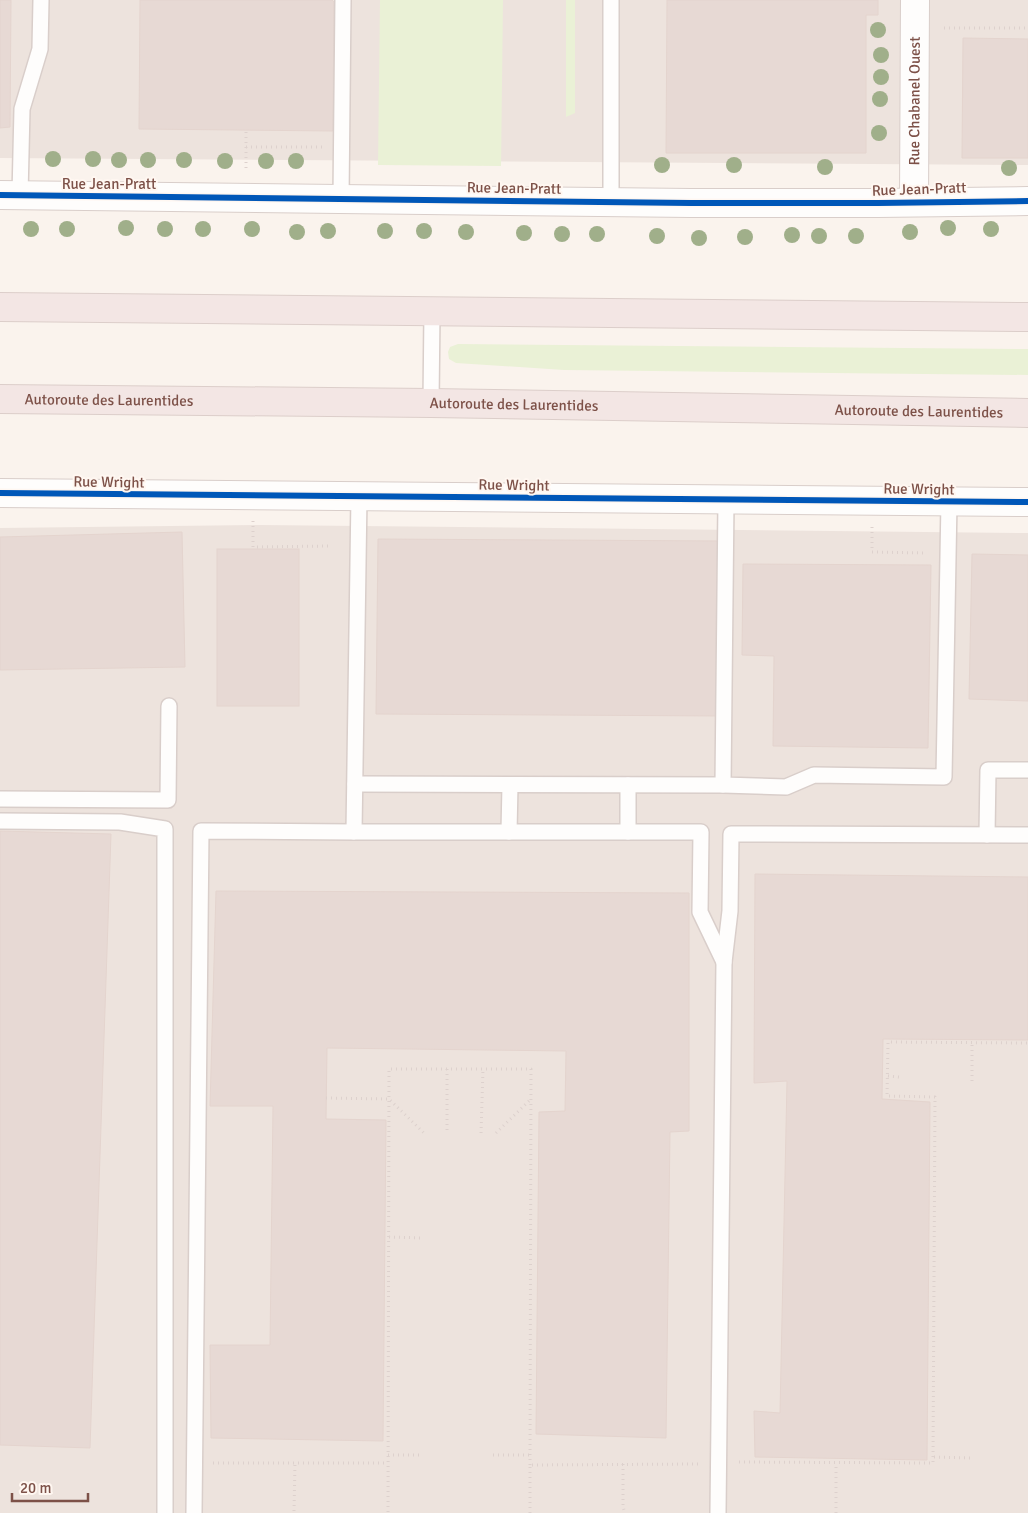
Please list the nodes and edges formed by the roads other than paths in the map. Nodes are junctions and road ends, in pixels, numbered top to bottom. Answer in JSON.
{"nodes":[{"id":1,"x":41,"y":0,"type":"edge"},
{"id":2,"x":343,"y":0,"type":"edge"},
{"id":3,"x":611,"y":0,"type":"edge"},
{"id":4,"x":915,"y":0,"type":"edge"},
{"id":5,"x":10,"y":195,"type":"edge"},
{"id":6,"x":341,"y":198,"type":"junction"},
{"id":7,"x":1028,"y":201,"type":"edge"},
{"id":8,"x":611,"y":202,"type":"junction"},
{"id":9,"x":914,"y":202,"type":"junction"},
{"id":10,"x":0,"y":307,"type":"edge"},
{"id":11,"x":432,"y":311,"type":"junction"},
{"id":12,"x":1028,"y":317,"type":"edge"},
{"id":13,"x":0,"y":399,"type":"edge"},
{"id":14,"x":431,"y":403,"type":"junction"},
{"id":15,"x":1028,"y":413,"type":"edge"},
{"id":16,"x":0,"y":493,"type":"edge"},
{"id":17,"x":359,"y":496,"type":"junction"},
{"id":18,"x":726,"y":500,"type":"junction"},
{"id":19,"x":949,"y":502,"type":"junction"},
{"id":20,"x":1028,"y":502,"type":"edge"},
{"id":21,"x":168,"y":706,"type":"dead end"},
{"id":22,"x":1028,"y":770,"type":"edge"},
{"id":23,"x":355,"y":784,"type":"junction"},
{"id":24,"x":510,"y":785,"type":"junction"},
{"id":25,"x":628,"y":785,"type":"junction"},
{"id":26,"x":723,"y":785,"type":"junction"},
{"id":27,"x":0,"y":799,"type":"edge"},
{"id":28,"x":0,"y":821,"type":"edge"},
{"id":29,"x":354,"y":832,"type":"junction"},
{"id":30,"x":508,"y":832,"type":"junction"},
{"id":31,"x":628,"y":832,"type":"junction"},
{"id":32,"x":987,"y":835,"type":"junction"},
{"id":33,"x":1028,"y":835,"type":"edge"},
{"id":34,"x":724,"y":962,"type":"junction"},
{"id":35,"x":165,"y":1513,"type":"edge"},
{"id":36,"x":194,"y":1513,"type":"edge"},
{"id":37,"x":718,"y":1513,"type":"edge"}],
"edges":[{"from":1,"to":5,"type":"lane"},
{"from":2,"to":6,"type":"lane"},
{"from":3,"to":8,"type":"lane"},
{"from":4,"to":9,"type":"street","name":"Rue Chabanel Ouest"},
{"from":5,"to":6,"type":"street","name":"Rue Jean-Pratt"},
{"from":6,"to":8,"type":"street","name":"Rue Jean-Pratt"},
{"from":7,"to":9,"type":"street","name":"Rue Jean-Pratt"},
{"from":8,"to":9,"type":"street","name":"Rue Jean-Pratt"},
{"from":10,"to":11,"type":"highway"},
{"from":11,"to":12,"type":"highway"},
{"from":11,"to":14,"type":"lane"},
{"from":13,"to":14,"type":"highway","name":"Autoroute des Laurentides"},
{"from":14,"to":15,"type":"highway","name":"Autoroute des Laurentides"},
{"from":16,"to":17,"type":"street","name":"Rue Wright"},
{"from":17,"to":18,"type":"street","name":"Rue Wright"},
{"from":17,"to":23,"type":"lane"},
{"from":18,"to":19,"type":"street","name":"Rue Wright"},
{"from":18,"to":26,"type":"lane"},
{"from":19,"to":20,"type":"street","name":"Rue Wright"},
{"from":19,"to":26,"type":"lane"},
{"from":21,"to":27,"type":"lane"},
{"from":22,"to":32,"type":"lane"},
{"from":23,"to":24,"type":"lane"},
{"from":23,"to":29,"type":"lane"},
{"from":24,"to":25,"type":"lane"},
{"from":24,"to":30,"type":"lane"},
{"from":25,"to":26,"type":"lane"},
{"from":25,"to":31,"type":"lane"},
{"from":28,"to":35,"type":"lane"},
{"from":29,"to":30,"type":"lane"},
{"from":29,"to":36,"type":"lane"},
{"from":30,"to":31,"type":"lane"},
{"from":31,"to":34,"type":"lane"},
{"from":32,"to":33,"type":"lane"},
{"from":32,"to":34,"type":"lane"},
{"from":34,"to":37,"type":"lane"}]}
